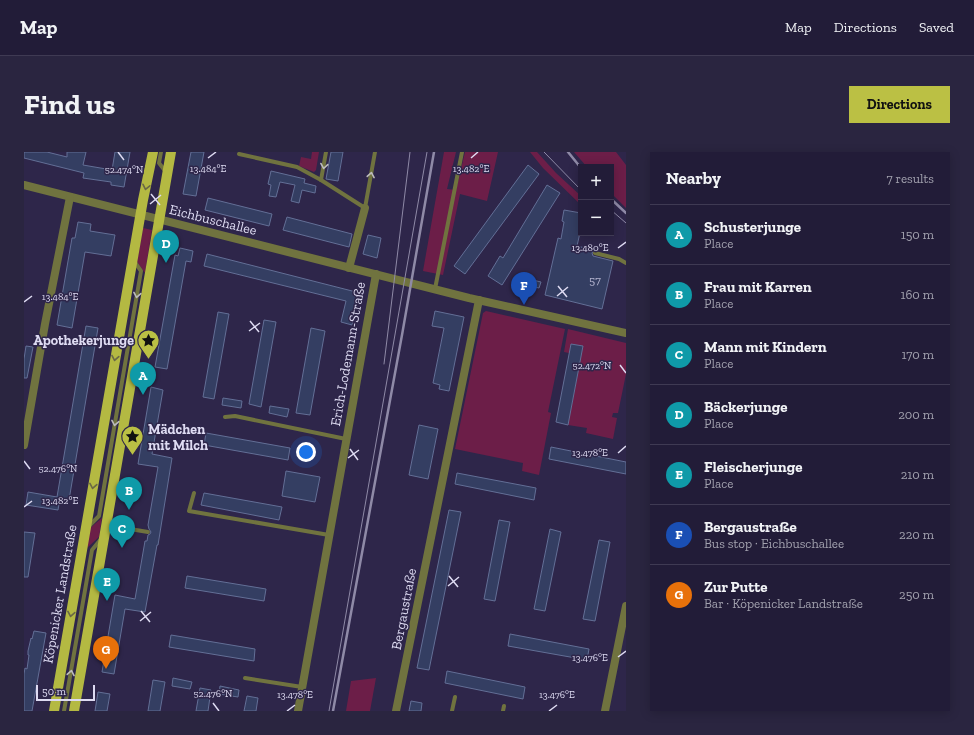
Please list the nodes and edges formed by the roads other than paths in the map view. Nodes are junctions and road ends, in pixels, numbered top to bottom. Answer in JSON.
{"nodes":[{"id":1,"x":153,"y":152,"type":"edge"},
{"id":2,"x":161,"y":152,"type":"edge"},
{"id":3,"x":171,"y":152,"type":"edge"},
{"id":4,"x":326,"y":152,"type":"edge"},
{"id":5,"x":375,"y":152,"type":"edge"},
{"id":6,"x":462,"y":152,"type":"edge"},
{"id":7,"x":239,"y":154,"type":"dead end"},
{"id":8,"x":168,"y":174,"type":"junction"},
{"id":9,"x":321,"y":180,"type":"junction"},
{"id":10,"x":24,"y":185,"type":"edge"},
{"id":11,"x":70,"y":197,"type":"junction"},
{"id":12,"x":365,"y":208,"type":"junction"},
{"id":13,"x":140,"y":215,"type":"junction"},
{"id":14,"x":159,"y":219,"type":"junction"},
{"id":15,"x":595,"y":253,"type":"dead end"},
{"id":16,"x":626,"y":263,"type":"edge"},
{"id":17,"x":349,"y":268,"type":"junction"},
{"id":18,"x":376,"y":274,"type":"junction"},
{"id":19,"x":435,"y":289,"type":"junction"},
{"id":20,"x":479,"y":300,"type":"junction"},
{"id":21,"x":626,"y":333,"type":"edge"},
{"id":22,"x":27,"y":415,"type":"edge"},
{"id":23,"x":224,"y":417,"type":"dead end"},
{"id":24,"x":346,"y":439,"type":"junction"},
{"id":25,"x":24,"y":445,"type":"edge"},
{"id":26,"x":194,"y":493,"type":"dead end"},
{"id":27,"x":105,"y":530,"type":"junction"},
{"id":28,"x":148,"y":532,"type":"dead end"},
{"id":29,"x":329,"y":535,"type":"junction"},
{"id":30,"x":626,"y":606,"type":"edge"},
{"id":31,"x":245,"y":678,"type":"dead end"},
{"id":32,"x":302,"y":687,"type":"junction"},
{"id":33,"x":455,"y":697,"type":"dead end"},
{"id":34,"x":54,"y":711,"type":"edge"},
{"id":35,"x":64,"y":711,"type":"edge"},
{"id":36,"x":74,"y":711,"type":"edge"},
{"id":37,"x":298,"y":711,"type":"edge"},
{"id":38,"x":396,"y":711,"type":"edge"},
{"id":39,"x":452,"y":711,"type":"edge"},
{"id":40,"x":606,"y":711,"type":"edge"}],
"edges":[{"from":1,"to":13,"type":"main road","name":"Köpenicker Landstraße","one_way":true},
{"from":2,"to":8,"type":"lane"},
{"from":3,"to":8,"type":"main road"},
{"from":4,"to":9,"type":"lane","one_way":true},
{"from":12,"to":5,"type":"lane","one_way":true},
{"from":6,"to":19,"type":"lane"},
{"from":7,"to":9,"type":"lane"},
{"from":8,"to":14,"type":"main road"},
{"from":9,"to":12,"type":"lane"},
{"from":10,"to":11,"type":"street","name":"Eichbuschallee"},
{"from":11,"to":13,"type":"street","name":"Eichbuschallee"},
{"from":11,"to":22,"type":"street"},
{"from":12,"to":17,"type":"street"},
{"from":13,"to":14,"type":"street","name":"Eichbuschallee"},
{"from":13,"to":34,"type":"main road","name":"Köpenicker Landstraße","one_way":true},
{"from":14,"to":17,"type":"street","name":"Eichbuschallee"},
{"from":27,"to":14,"type":"main road","one_way":true},
{"from":15,"to":16,"type":"lane"},
{"from":17,"to":18,"type":"street","name":"Eichbuschallee"},
{"from":18,"to":19,"type":"street","name":"Eichbuschallee"},
{"from":18,"to":24,"type":"street","name":"Erich-Lodemann-Straße"},
{"from":19,"to":20,"type":"street","name":"Eichbuschallee"},
{"from":20,"to":21,"type":"street","name":"Eichbuschallee"},
{"from":20,"to":38,"type":"street","name":"Bergaustraße"},
{"from":22,"to":25,"type":"street"},
{"from":23,"to":24,"type":"lane","name":"Erich-Lodemann-Straße"},
{"from":24,"to":29,"type":"street","name":"Erich-Lodemann-Straße"},
{"from":26,"to":29,"type":"lane"},
{"from":27,"to":28,"type":"lane"},
{"from":35,"to":27,"type":"lane","one_way":true},
{"from":27,"to":36,"type":"main road"},
{"from":29,"to":32,"type":"street","name":"Erich-Lodemann-Straße"},
{"from":30,"to":40,"type":"street"},
{"from":31,"to":32,"type":"lane"},
{"from":32,"to":37,"type":"street","name":"Erich-Lodemann-Straße"},
{"from":33,"to":39,"type":"lane"}]}
